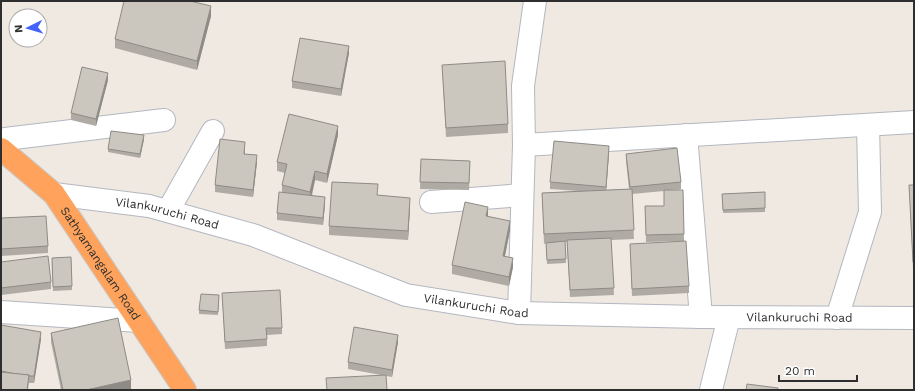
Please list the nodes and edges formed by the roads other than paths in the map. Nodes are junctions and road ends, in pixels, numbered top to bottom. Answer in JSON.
{"nodes":[{"id":1,"x":535,"y":1,"type":"edge"},
{"id":2,"x":164,"y":120,"type":"dead end"},
{"id":3,"x":914,"y":122,"type":"edge"},
{"id":4,"x":868,"y":125,"type":"junction"},
{"id":5,"x":213,"y":131,"type":"dead end"},
{"id":6,"x":686,"y":136,"type":"junction"},
{"id":7,"x":4,"y":144,"type":"edge"},
{"id":8,"x":524,"y":145,"type":"junction"},
{"id":9,"x":54,"y":194,"type":"junction"},
{"id":10,"x":522,"y":195,"type":"junction"},
{"id":11,"x":431,"y":202,"type":"dead end"},
{"id":12,"x":168,"y":211,"type":"junction"},
{"id":13,"x":1,"y":312,"type":"edge"},
{"id":14,"x":519,"y":313,"type":"junction"},
{"id":15,"x":701,"y":317,"type":"junction"},
{"id":16,"x":728,"y":317,"type":"junction"},
{"id":17,"x":837,"y":318,"type":"junction"},
{"id":18,"x":914,"y":318,"type":"edge"},
{"id":19,"x":139,"y":321,"type":"junction"},
{"id":20,"x":185,"y":390,"type":"edge"},
{"id":21,"x":711,"y":390,"type":"edge"}],
"edges":[{"from":1,"to":8,"type":"street"},
{"from":2,"to":7,"type":"street"},
{"from":3,"to":4,"type":"street"},
{"from":4,"to":6,"type":"street"},
{"from":4,"to":17,"type":"street"},
{"from":5,"to":12,"type":"street"},
{"from":6,"to":8,"type":"street"},
{"from":6,"to":15,"type":"street"},
{"from":7,"to":9,"type":"highway","name":"Sathyamangalam Road"},
{"from":8,"to":10,"type":"street"},
{"from":9,"to":12,"type":"street","name":"Vilankuruchi Road"},
{"from":9,"to":19,"type":"highway","name":"Sathyamangalam Road"},
{"from":10,"to":11,"type":"street"},
{"from":10,"to":14,"type":"street"},
{"from":12,"to":14,"type":"street","name":"Vilankuruchi Road"},
{"from":13,"to":19,"type":"street"},
{"from":14,"to":15,"type":"street","name":"Vilankuruchi Road"},
{"from":15,"to":16,"type":"street","name":"Vilankuruchi Road"},
{"from":16,"to":17,"type":"street","name":"Vilankuruchi Road"},
{"from":16,"to":21,"type":"street"},
{"from":17,"to":18,"type":"street","name":"Vilankuruchi Road"},
{"from":19,"to":20,"type":"highway","name":"Sathyamangalam Road"}]}
